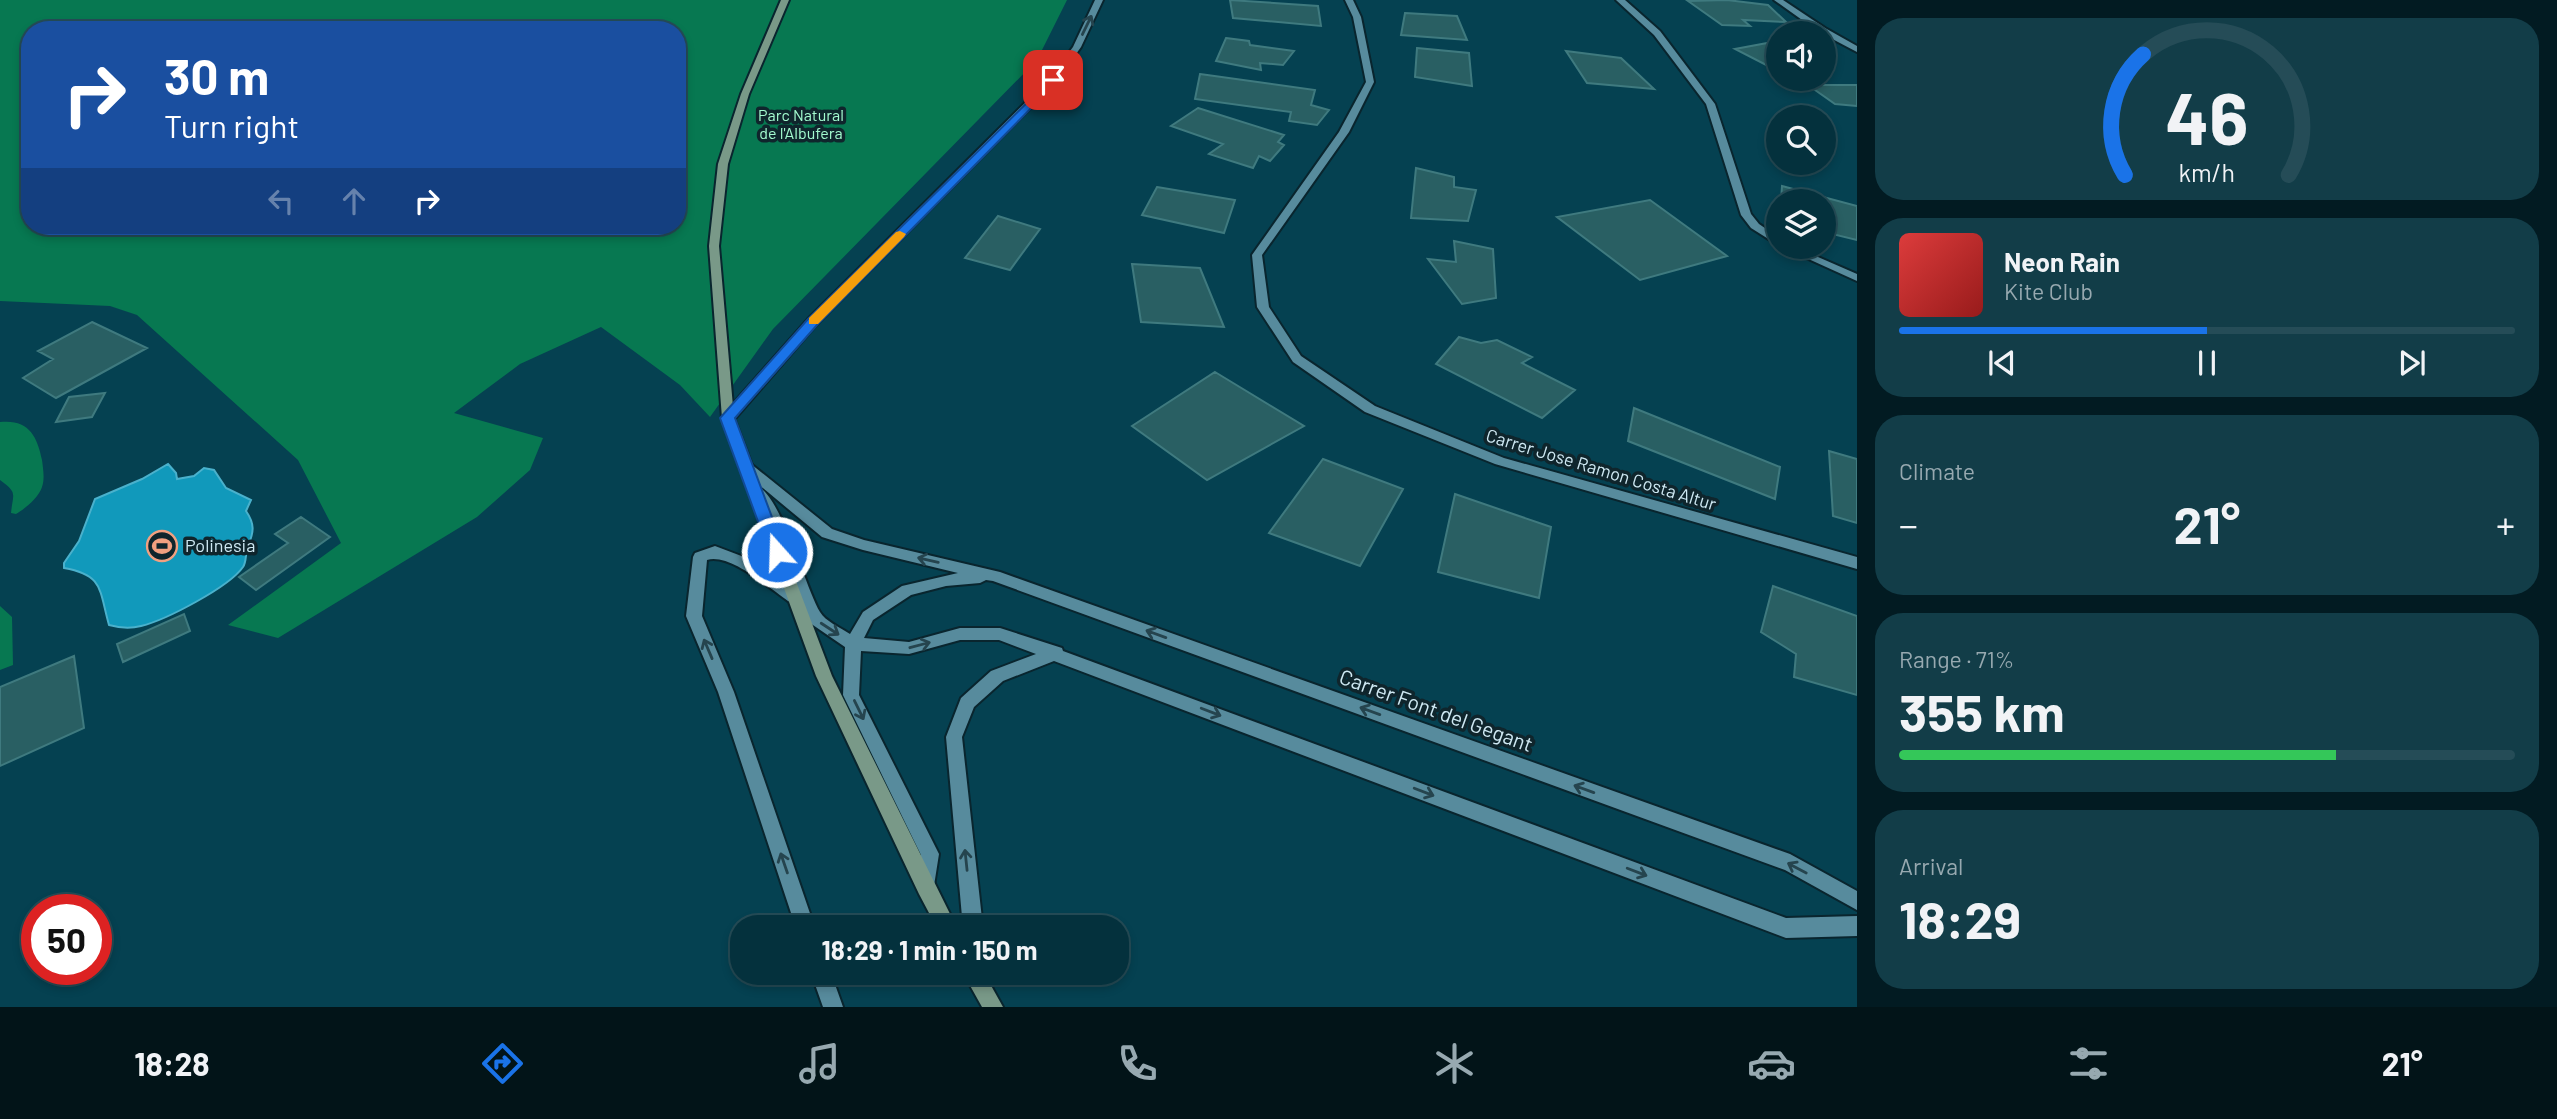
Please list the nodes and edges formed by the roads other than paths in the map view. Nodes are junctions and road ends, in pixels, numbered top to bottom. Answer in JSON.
{"nodes":[{"id":1,"x":785,"y":0,"type":"edge"},
{"id":2,"x":1099,"y":0,"type":"edge"},
{"id":3,"x":1349,"y":0,"type":"edge"},
{"id":4,"x":1619,"y":0,"type":"edge"},
{"id":5,"x":1778,"y":0,"type":"edge"},
{"id":6,"x":1857,"y":49,"type":"edge"},
{"id":7,"x":1766,"y":234,"type":"edge"},
{"id":8,"x":1814,"y":259,"type":"edge"},
{"id":9,"x":1857,"y":278,"type":"edge"},
{"id":10,"x":728,"y":418,"type":"junction"},
{"id":11,"x":746,"y":467,"type":"junction"},
{"id":12,"x":753,"y":485,"type":"junction"},
{"id":13,"x":1857,"y":563,"type":"edge"},
{"id":14,"x":995,"y":576,"type":"junction"},
{"id":15,"x":793,"y":597,"type":"junction"},
{"id":16,"x":853,"y":644,"type":"junction"},
{"id":17,"x":1056,"y":653,"type":"junction"},
{"id":18,"x":926,"y":888,"type":"junction"},
{"id":19,"x":1857,"y":901,"type":"edge"},
{"id":20,"x":802,"y":915,"type":"edge"},
{"id":21,"x":941,"y":915,"type":"edge"},
{"id":22,"x":972,"y":915,"type":"edge"},
{"id":23,"x":1857,"y":926,"type":"edge"},
{"id":24,"x":825,"y":985,"type":"edge"},
{"id":25,"x":981,"y":985,"type":"edge"},
{"id":26,"x":833,"y":1007,"type":"edge"},
{"id":27,"x":993,"y":1007,"type":"edge"}],
"edges":[{"from":1,"to":10,"type":"main road"},
{"from":10,"to":2,"type":"street","one_way":true},
{"from":3,"to":13,"type":"street","name":"Carrer Jose Ramon Costa Altur"},
{"from":4,"to":7,"type":"street"},
{"from":5,"to":6,"type":"street"},
{"from":8,"to":9,"type":"street"},
{"from":10,"to":11,"type":"main road"},
{"from":11,"to":12,"type":"main road"},
{"from":14,"to":11,"type":"street","name":"Carrer Font del Gegant","one_way":true},
{"from":12,"to":15,"type":"main road"},
{"from":12,"to":16,"type":"street","one_way":true},
{"from":14,"to":16,"type":"street","name":"Carrer Font del Gegant"},
{"from":19,"to":14,"type":"street","name":"Carrer Font del Gegant","one_way":true},
{"from":15,"to":18,"type":"main road"},
{"from":20,"to":15,"type":"street","one_way":true},
{"from":16,"to":17,"type":"street","one_way":true},
{"from":16,"to":18,"type":"street","name":"Carrer Font del Gegant","one_way":true},
{"from":22,"to":17,"type":"street","one_way":true},
{"from":17,"to":23,"type":"street","one_way":true},
{"from":18,"to":21,"type":"main road"},
{"from":24,"to":26,"type":"street"},
{"from":25,"to":27,"type":"main road"}]}
